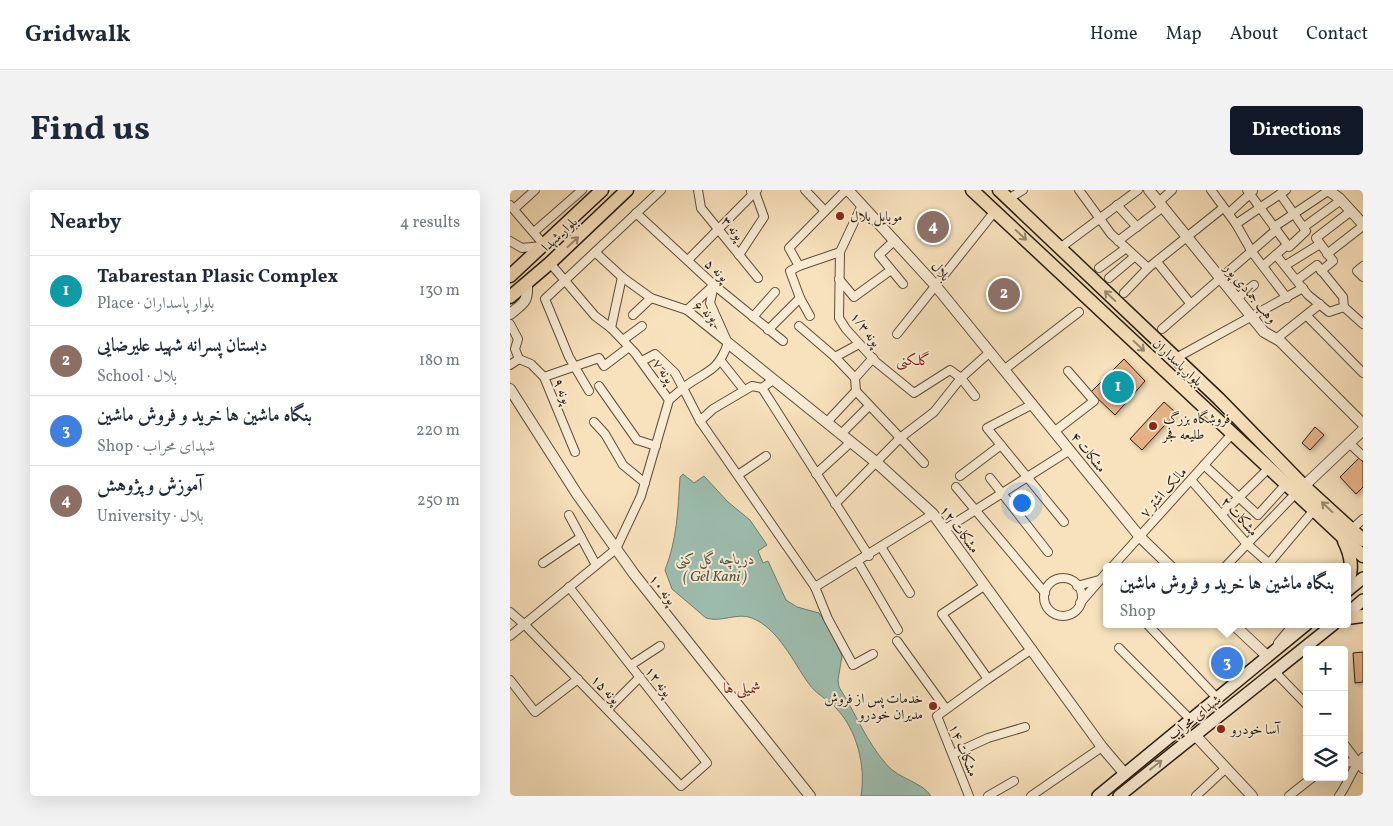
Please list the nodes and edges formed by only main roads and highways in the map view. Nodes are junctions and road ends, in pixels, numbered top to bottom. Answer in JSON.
{"nodes":[{"id":1,"x":602,"y":190,"type":"edge"},
{"id":2,"x":627,"y":190,"type":"edge"},
{"id":3,"x":972,"y":190,"type":"edge"},
{"id":4,"x":1003,"y":194,"type":"edge"},
{"id":5,"x":510,"y":276,"type":"edge"},
{"id":6,"x":510,"y":297,"type":"edge"},
{"id":7,"x":1300,"y":490,"type":"junction"},
{"id":8,"x":1351,"y":532,"type":"edge"},
{"id":9,"x":1363,"y":540,"type":"edge"},
{"id":10,"x":1363,"y":556,"type":"edge"},
{"id":11,"x":1350,"y":563,"type":"edge"},
{"id":12,"x":1363,"y":578,"type":"edge"},
{"id":13,"x":1351,"y":588,"type":"edge"},
{"id":14,"x":1363,"y":600,"type":"edge"},
{"id":15,"x":1351,"y":610,"type":"edge"},
{"id":16,"x":1302,"y":628,"type":"edge"},
{"id":17,"x":1329,"y":628,"type":"edge"},
{"id":18,"x":1098,"y":796,"type":"edge"},
{"id":19,"x":1118,"y":796,"type":"edge"}],
"edges":[{"from":1,"to":5,"type":"main road","name":"بلوار شهدا"},
{"from":6,"to":2,"type":"main road","name":"بلوار شهدا","one_way":true},
{"from":3,"to":7,"type":"main road","name":"بلوار پاسداران","one_way":true},
{"from":7,"to":4,"type":"main road","name":"بلوار پاسداران","one_way":true},
{"from":8,"to":7,"type":"main road","name":"بلوار پاسداران","one_way":true},
{"from":7,"to":8,"type":"main road","name":"بلوار پاسداران"},
{"from":8,"to":9,"type":"main road","name":"بلوار پاسداران"},
{"from":8,"to":10,"type":"main road","name":"بلوار پاسداران"},
{"from":8,"to":11,"type":"main road"},
{"from":12,"to":13,"type":"main road"},
{"from":14,"to":15,"type":"main road"},
{"from":16,"to":18,"type":"main road","name":"شهدای محراب"},
{"from":19,"to":17,"type":"main road","name":"شهدای محراب","one_way":true}]}
